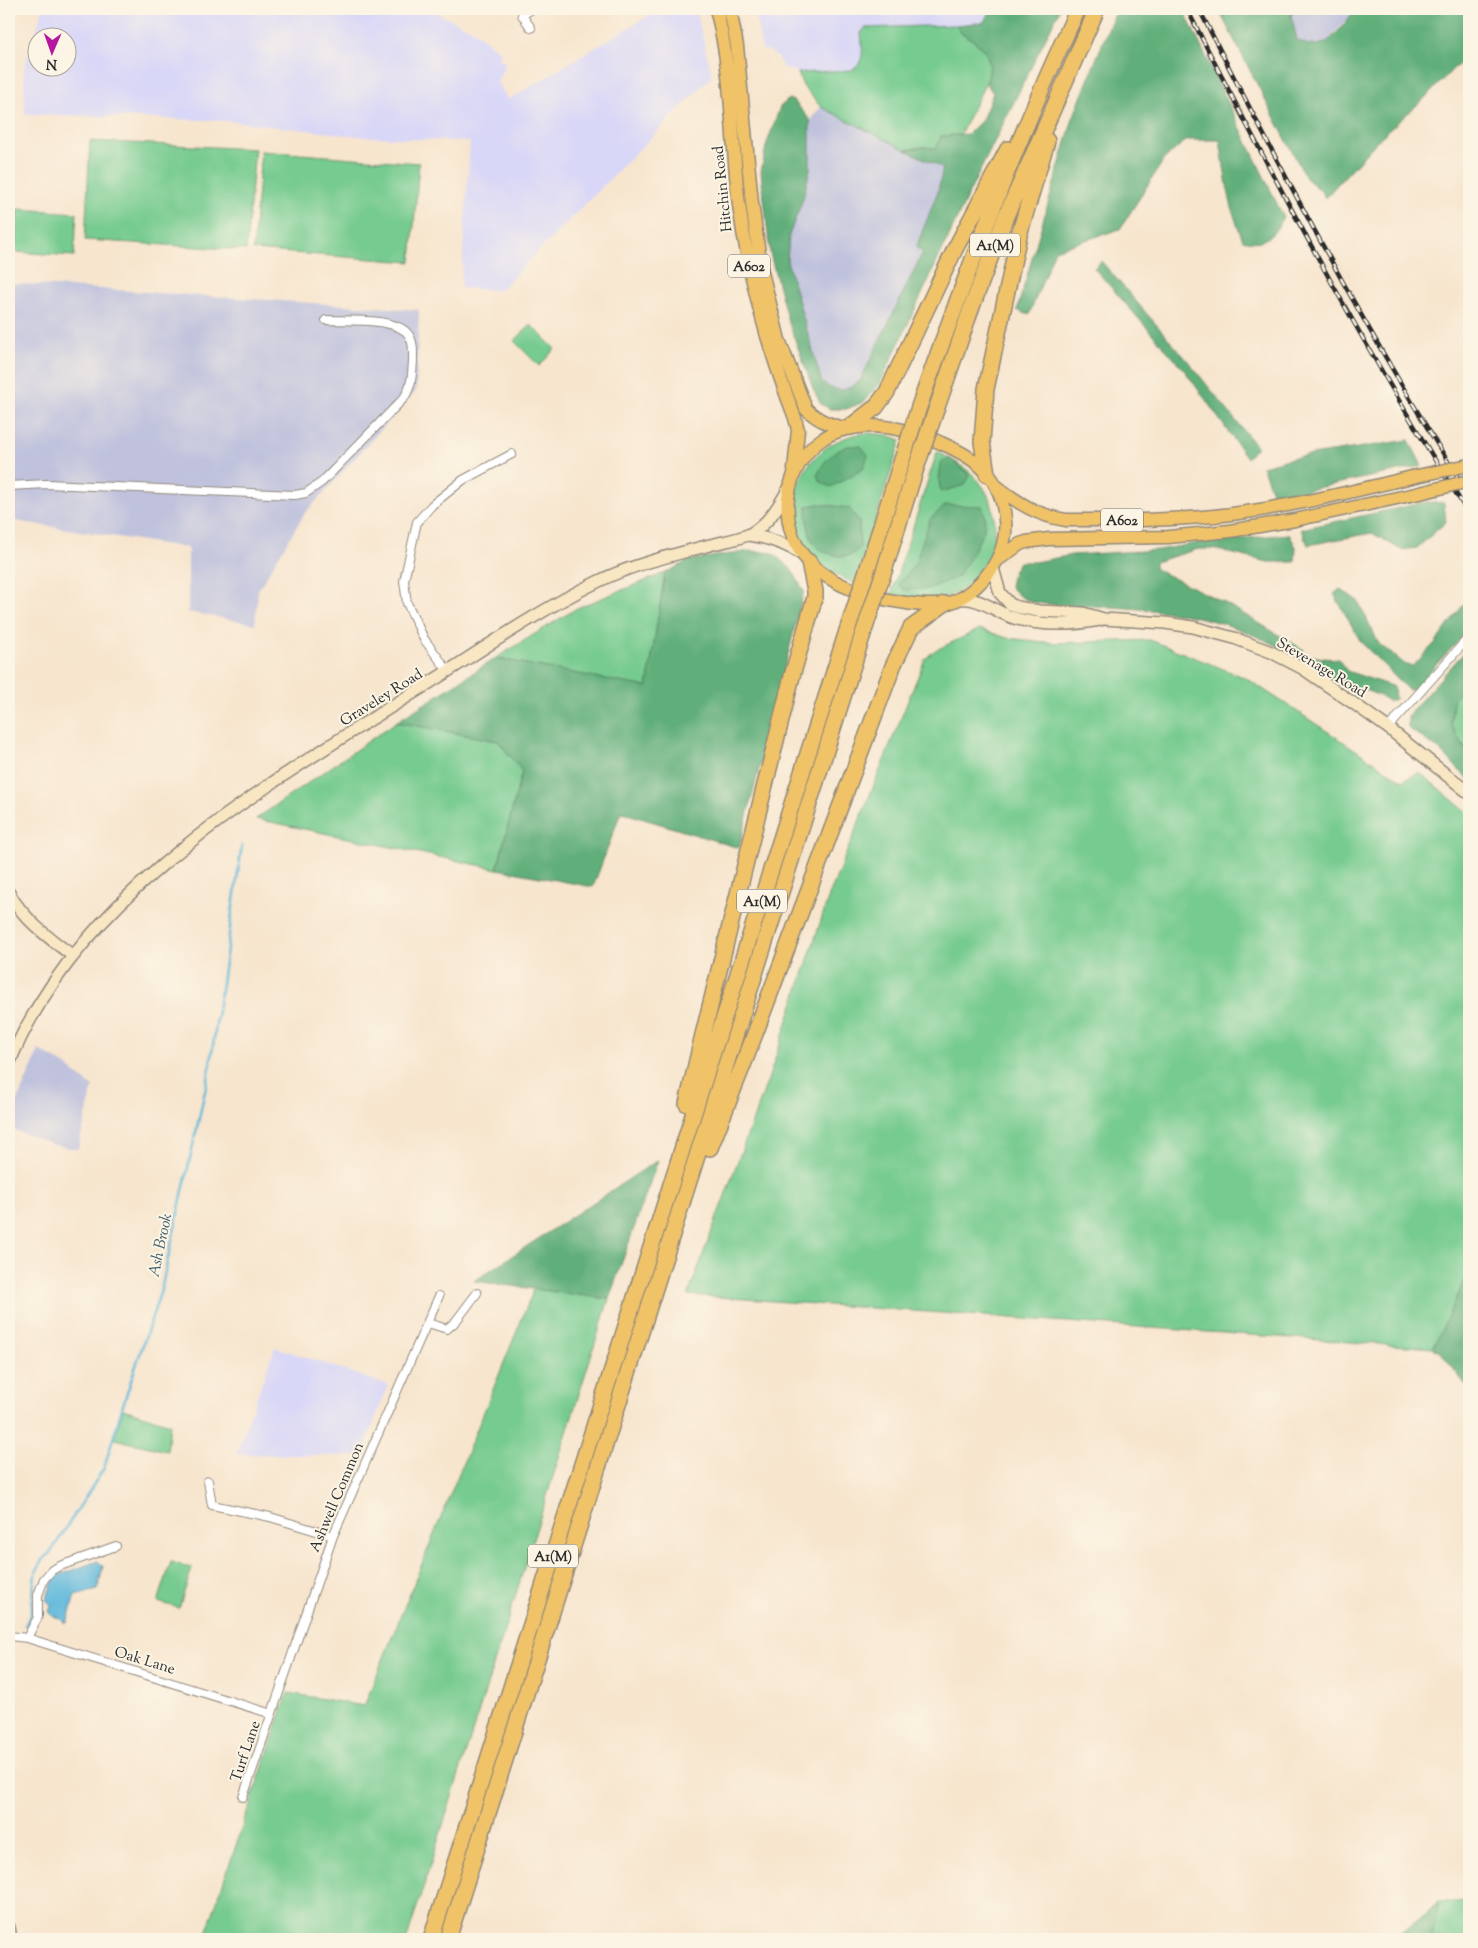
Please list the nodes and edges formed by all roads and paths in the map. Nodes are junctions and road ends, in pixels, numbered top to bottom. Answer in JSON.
{"nodes":[{"id":1,"x":532,"y":9,"type":"edge"},
{"id":2,"x":716,"y":9,"type":"edge"},
{"id":3,"x":730,"y":9,"type":"edge"},
{"id":4,"x":1078,"y":9,"type":"edge"},
{"id":5,"x":1097,"y":9,"type":"edge"},
{"id":6,"x":520,"y":12,"type":"edge"},
{"id":7,"x":531,"y":28,"type":"dead end"},
{"id":8,"x":1064,"y":82,"type":"junction"},
{"id":9,"x":1037,"y":100,"type":"junction"},
{"id":10,"x":326,"y":320,"type":"dead end"},
{"id":11,"x":848,"y":428,"type":"junction"},
{"id":12,"x":512,"y":454,"type":"dead end"},
{"id":13,"x":1469,"y":465,"type":"edge"},
{"id":14,"x":992,"y":480,"type":"junction"},
{"id":15,"x":1469,"y":481,"type":"edge"},
{"id":16,"x":791,"y":483,"type":"junction"},
{"id":17,"x":9,"y":486,"type":"edge"},
{"id":18,"x":749,"y":535,"type":"junction"},
{"id":19,"x":806,"y":559,"type":"junction"},
{"id":20,"x":996,"y":563,"type":"junction"},
{"id":21,"x":960,"y":599,"type":"junction"},
{"id":22,"x":944,"y":604,"type":"junction"},
{"id":23,"x":1104,"y":619,"type":"junction"},
{"id":24,"x":1469,"y":637,"type":"edge"},
{"id":25,"x":448,"y":671,"type":"junction"},
{"id":26,"x":1388,"y":728,"type":"junction"},
{"id":27,"x":1469,"y":793,"type":"edge"},
{"id":28,"x":9,"y":893,"type":"edge"},
{"id":29,"x":72,"y":956,"type":"junction"},
{"id":30,"x":9,"y":1064,"type":"edge"},
{"id":31,"x":675,"y":1172,"type":"junction"},
{"id":32,"x":678,"y":1219,"type":"junction"},
{"id":33,"x":477,"y":1293,"type":"dead end"},
{"id":34,"x":439,"y":1296,"type":"dead end"},
{"id":35,"x":428,"y":1323,"type":"junction"},
{"id":36,"x":208,"y":1481,"type":"dead end"},
{"id":37,"x":333,"y":1536,"type":"junction"},
{"id":38,"x":116,"y":1546,"type":"dead end"},
{"id":39,"x":9,"y":1636,"type":"edge"},
{"id":40,"x":27,"y":1638,"type":"junction"},
{"id":41,"x":272,"y":1714,"type":"junction"},
{"id":42,"x":243,"y":1798,"type":"dead end"},
{"id":43,"x":9,"y":1927,"type":"edge"},
{"id":44,"x":11,"y":1939,"type":"edge"},
{"id":45,"x":431,"y":1939,"type":"edge"},
{"id":46,"x":448,"y":1939,"type":"edge"}],
"edges":[{"from":1,"to":6,"type":"street"},
{"from":2,"to":16,"type":"main road","name":"Hitchin Road","number":"A602"},
{"from":3,"to":11,"type":"main road","name":"Hitchin Road","number":"A602"},
{"from":4,"to":9,"type":"highway","number":"A1(M)"},
{"from":5,"to":8,"type":"highway","number":"A1(M)"},
{"from":6,"to":7,"type":"street"},
{"from":8,"to":14,"type":"highway"},
{"from":8,"to":32,"type":"highway","number":"A1(M)","bridge":true},
{"from":9,"to":11,"type":"highway"},
{"from":9,"to":31,"type":"highway","number":"A1(M)","bridge":true},
{"from":10,"to":17,"type":"street"},
{"from":11,"to":14,"type":"main road"},
{"from":11,"to":16,"type":"main road"},
{"from":12,"to":25,"type":"street"},
{"from":13,"to":14,"type":"main road","number":"A602","bridge":true},
{"from":14,"to":20,"type":"main road"},
{"from":15,"to":20,"type":"main road","number":"A602","bridge":true},
{"from":16,"to":18,"type":"main road","name":"Graveley Road"},
{"from":16,"to":19,"type":"main road","name":"Hitchin Road"},
{"from":18,"to":19,"type":"main road","name":"Graveley Road"},
{"from":18,"to":25,"type":"main road","name":"Graveley Road"},
{"from":19,"to":22,"type":"main road"},
{"from":19,"to":31,"type":"highway","number":"A1(M)"},
{"from":20,"to":21,"type":"main road"},
{"from":20,"to":23,"type":"main road","name":"Stevenage Road"},
{"from":21,"to":22,"type":"main road"},
{"from":21,"to":23,"type":"main road","name":"Stevenage Road"},
{"from":22,"to":32,"type":"highway"},
{"from":23,"to":26,"type":"main road","name":"Stevenage Road"},
{"from":24,"to":26,"type":"street"},
{"from":25,"to":29,"type":"main road","name":"Graveley Road"},
{"from":26,"to":27,"type":"main road","name":"Stevenage Road"},
{"from":28,"to":29,"type":"main road"},
{"from":29,"to":30,"type":"main road","name":"Graveley Road"},
{"from":31,"to":45,"type":"highway","number":"A1(M)"},
{"from":32,"to":46,"type":"highway","number":"A1(M)"},
{"from":33,"to":35,"type":"street"},
{"from":34,"to":35,"type":"street","name":"Ashwell Common"},
{"from":35,"to":37,"type":"street","name":"Ashwell Common"},
{"from":36,"to":37,"type":"street"},
{"from":37,"to":41,"type":"street","name":"Ashwell Common"},
{"from":38,"to":40,"type":"street"},
{"from":39,"to":40,"type":"street","name":"Oak Lane"},
{"from":40,"to":41,"type":"street","name":"Oak Lane"},
{"from":41,"to":42,"type":"street","name":"Turf Lane"},
{"from":43,"to":44,"type":"main road"}]}
